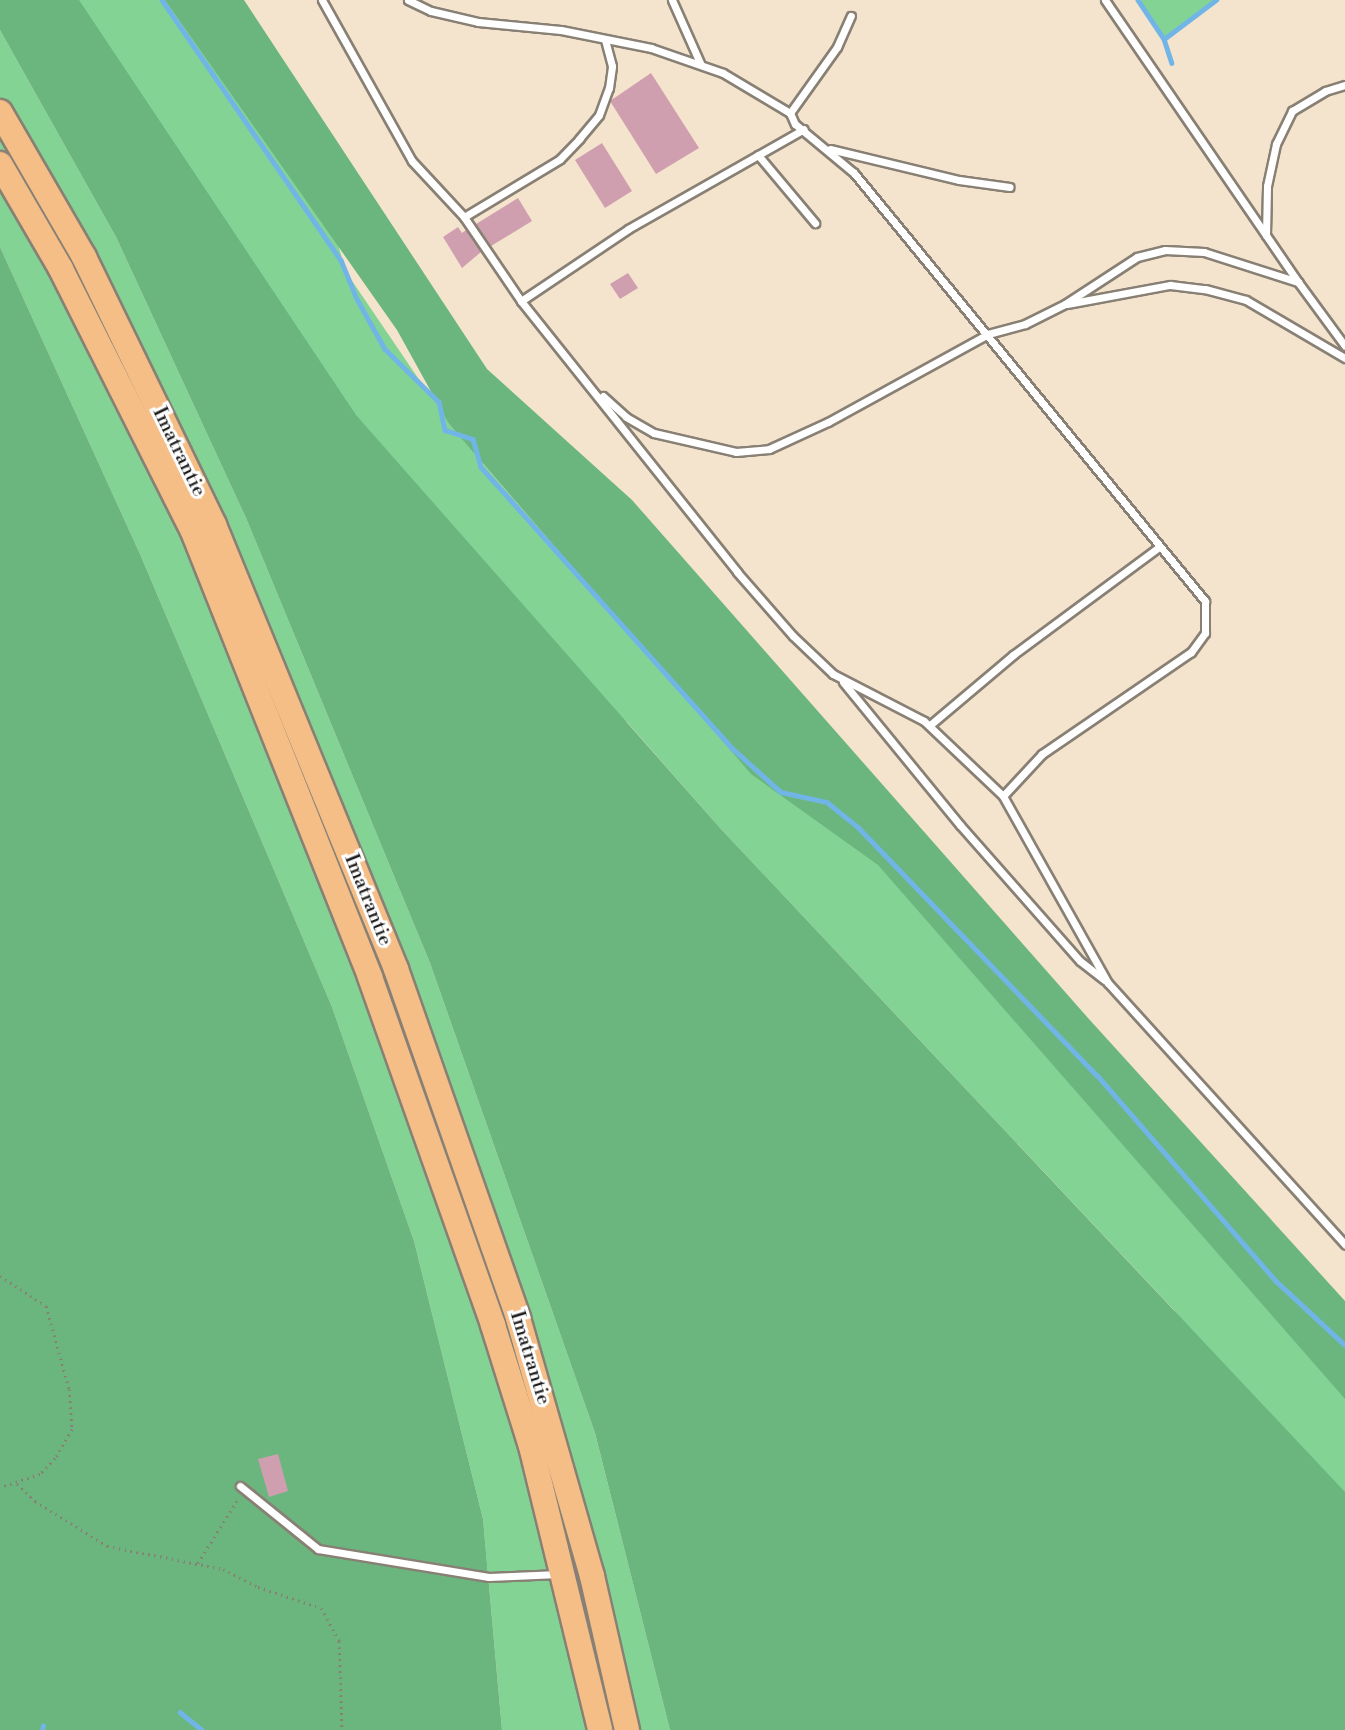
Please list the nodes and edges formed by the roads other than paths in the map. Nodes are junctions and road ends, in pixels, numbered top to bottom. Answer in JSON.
{"nodes":[{"id":1,"x":322,"y":0,"type":"edge"},
{"id":2,"x":408,"y":0,"type":"edge"},
{"id":3,"x":672,"y":0,"type":"edge"},
{"id":4,"x":1106,"y":0,"type":"edge"},
{"id":5,"x":851,"y":16,"type":"dead end"},
{"id":6,"x":605,"y":39,"type":"junction"},
{"id":7,"x":700,"y":63,"type":"junction"},
{"id":8,"x":1345,"y":86,"type":"edge"},
{"id":9,"x":0,"y":112,"type":"edge"},
{"id":10,"x":790,"y":113,"type":"junction"},
{"id":11,"x":804,"y":129,"type":"junction"},
{"id":12,"x":827,"y":149,"type":"junction"},
{"id":13,"x":758,"y":156,"type":"junction"},
{"id":14,"x":0,"y":164,"type":"edge"},
{"id":15,"x":1010,"y":187,"type":"dead end"},
{"id":16,"x":464,"y":217,"type":"junction"},
{"id":17,"x":815,"y":222,"type":"dead end"},
{"id":18,"x":1266,"y":236,"type":"junction"},
{"id":19,"x":1298,"y":282,"type":"junction"},
{"id":20,"x":521,"y":301,"type":"junction"},
{"id":21,"x":1065,"y":304,"type":"junction"},
{"id":22,"x":988,"y":334,"type":"junction"},
{"id":23,"x":1345,"y":346,"type":"edge"},
{"id":24,"x":1345,"y":358,"type":"edge"},
{"id":25,"x":590,"y":384,"type":"junction"},
{"id":26,"x":1159,"y":547,"type":"junction"},
{"id":27,"x":840,"y":679,"type":"junction"},
{"id":28,"x":930,"y":725,"type":"junction"},
{"id":29,"x":1003,"y":796,"type":"junction"},
{"id":30,"x":1108,"y":983,"type":"junction"},
{"id":31,"x":1345,"y":1244,"type":"edge"},
{"id":32,"x":240,"y":1486,"type":"dead end"},
{"id":33,"x":564,"y":1573,"type":"junction"},
{"id":34,"x":600,"y":1730,"type":"edge"},
{"id":35,"x":627,"y":1730,"type":"edge"}],
"edges":[{"from":1,"to":16,"type":"lane"},
{"from":2,"to":6,"type":"lane"},
{"from":3,"to":7,"type":"lane"},
{"from":4,"to":18,"type":"lane"},
{"from":5,"to":10,"type":"lane"},
{"from":6,"to":7,"type":"lane"},
{"from":6,"to":16,"type":"lane"},
{"from":7,"to":10,"type":"lane"},
{"from":8,"to":18,"type":"lane"},
{"from":9,"to":35,"type":"highway","name":"Imatrantie"},
{"from":10,"to":11,"type":"lane"},
{"from":11,"to":12,"type":"lane"},
{"from":11,"to":13,"type":"lane"},
{"from":12,"to":15,"type":"lane"},
{"from":12,"to":22,"type":"lane"},
{"from":13,"to":17,"type":"lane"},
{"from":13,"to":20,"type":"lane"},
{"from":14,"to":33,"type":"highway","name":"Imatrantie"},
{"from":16,"to":20,"type":"lane"},
{"from":18,"to":19,"type":"lane"},
{"from":19,"to":21,"type":"lane"},
{"from":19,"to":23,"type":"lane"},
{"from":20,"to":25,"type":"lane"},
{"from":21,"to":22,"type":"lane"},
{"from":21,"to":24,"type":"lane"},
{"from":22,"to":25,"type":"lane"},
{"from":22,"to":26,"type":"lane"},
{"from":25,"to":27,"type":"lane"},
{"from":26,"to":28,"type":"lane"},
{"from":26,"to":29,"type":"lane"},
{"from":27,"to":28,"type":"lane"},
{"from":27,"to":30,"type":"lane"},
{"from":28,"to":29,"type":"lane"},
{"from":29,"to":30,"type":"lane"},
{"from":30,"to":31,"type":"lane"},
{"from":32,"to":33,"type":"lane"},
{"from":33,"to":34,"type":"highway","name":"Imatrantie"}]}
